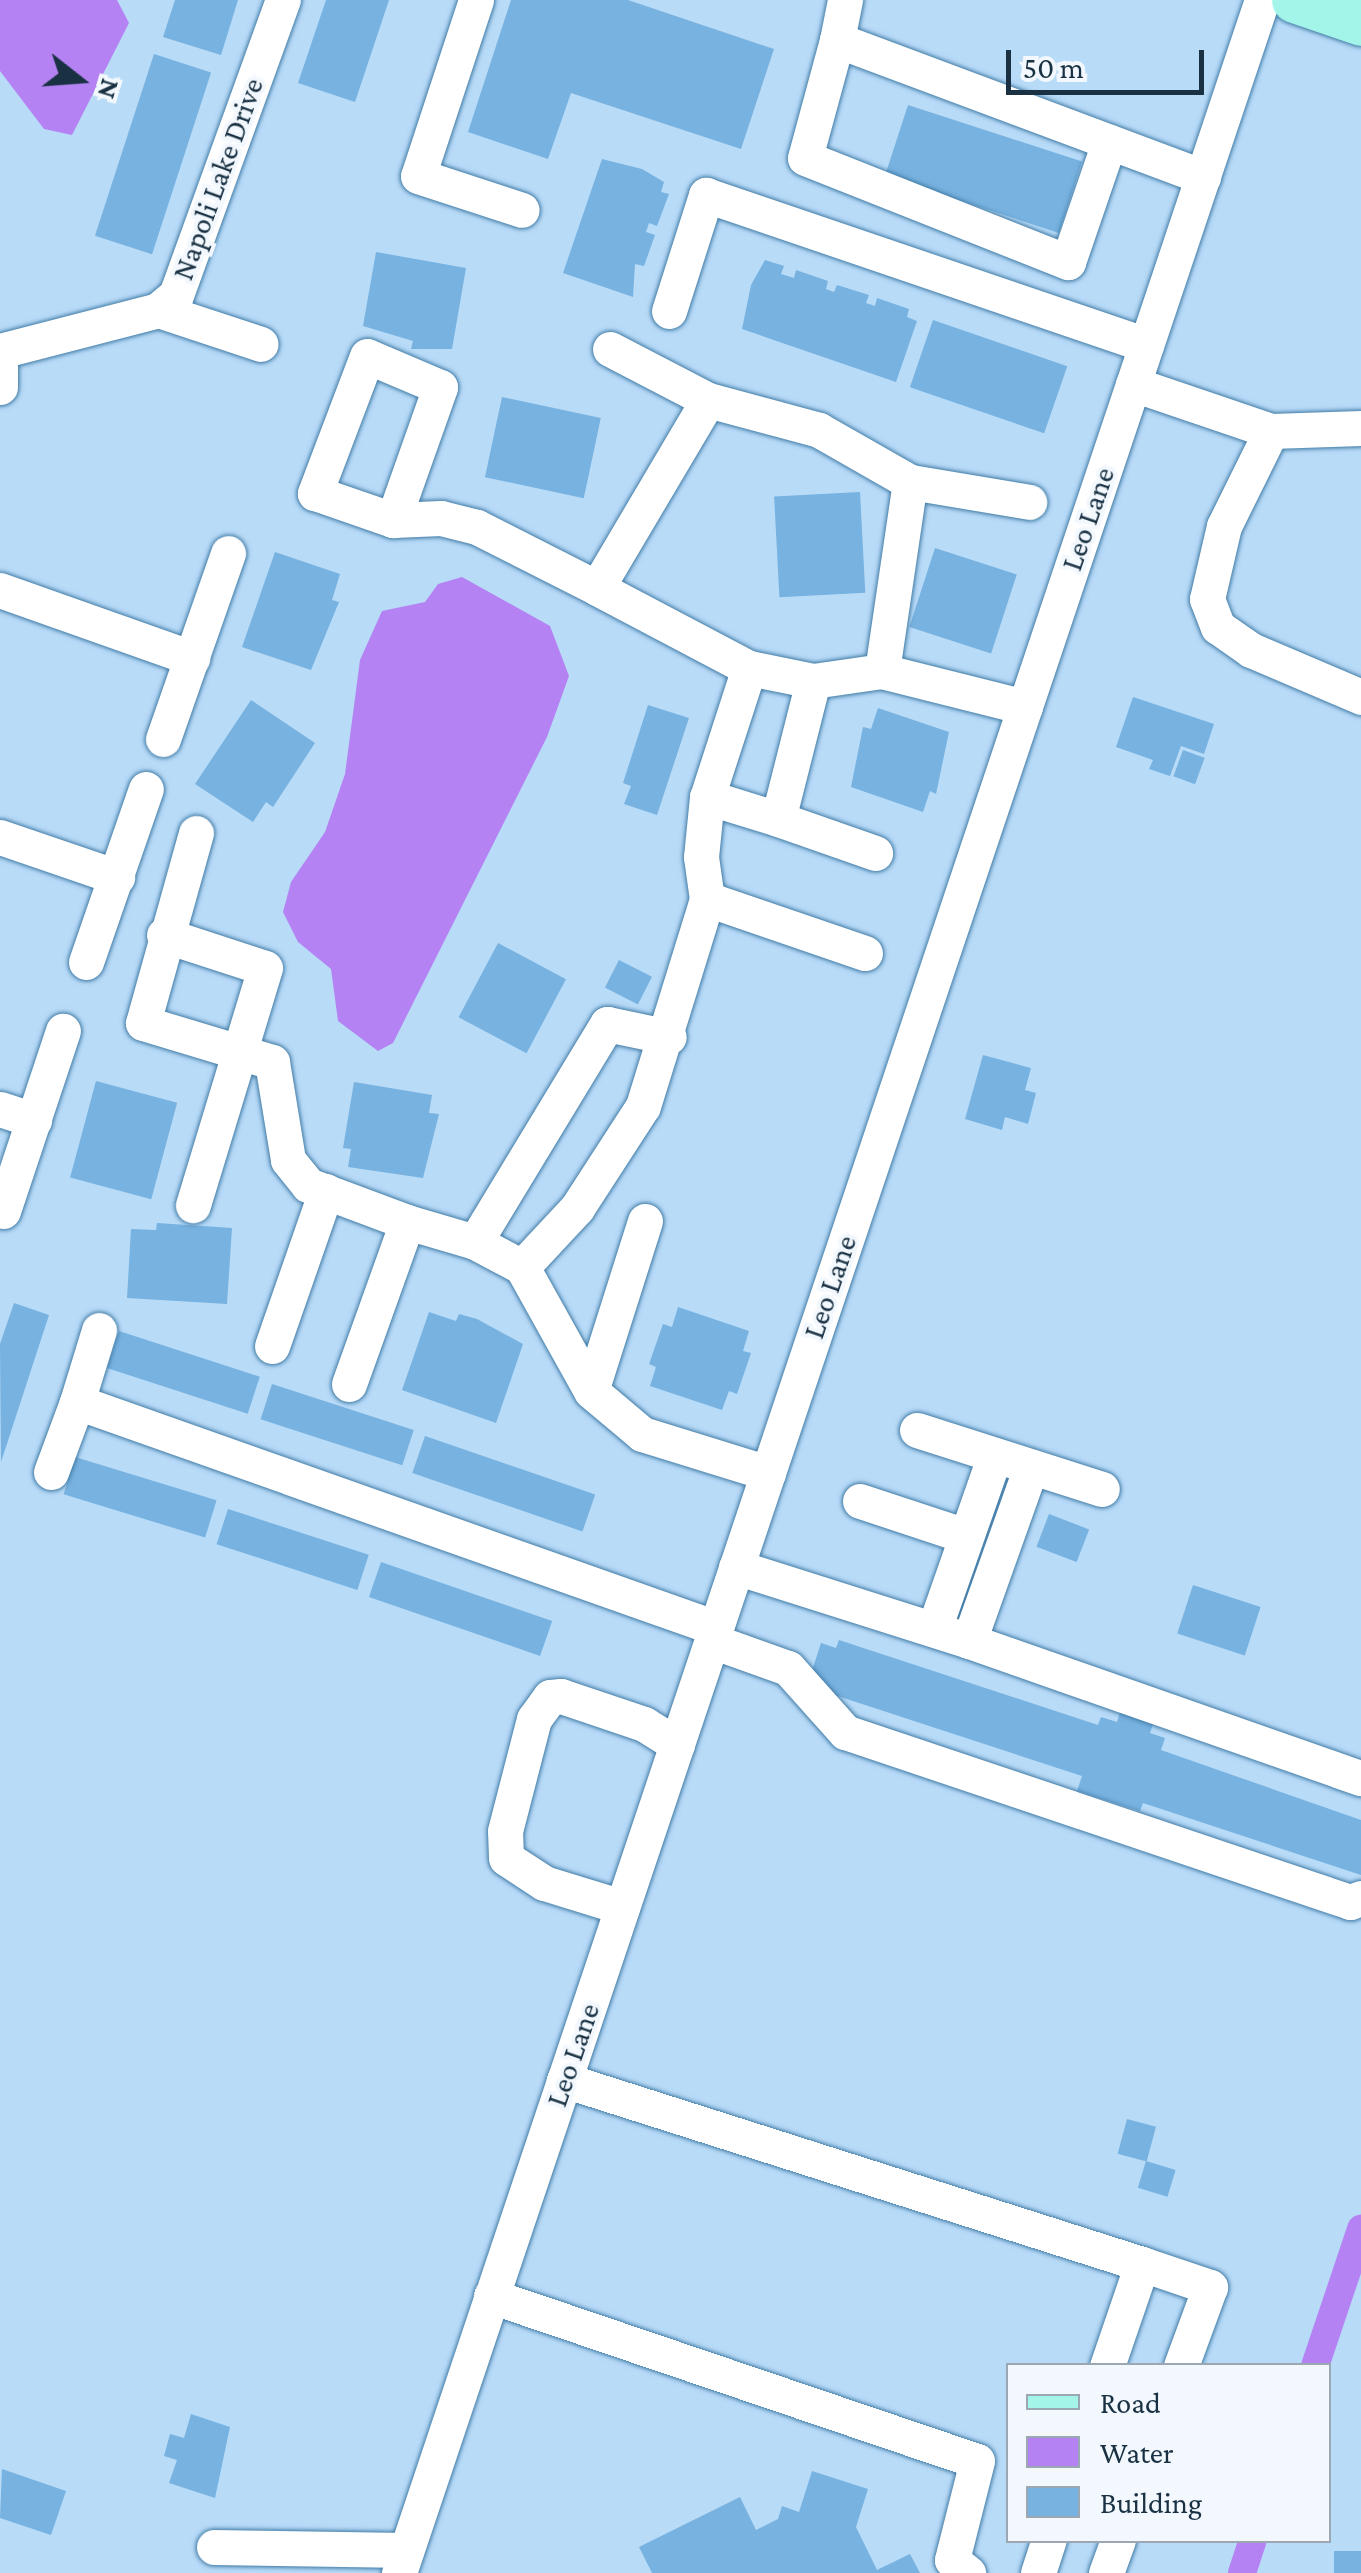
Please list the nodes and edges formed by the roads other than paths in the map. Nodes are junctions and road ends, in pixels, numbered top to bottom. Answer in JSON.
{"nodes":[{"id":1,"x":284,"y":0,"type":"edge"},
{"id":2,"x":476,"y":0,"type":"edge"},
{"id":3,"x":845,"y":0,"type":"edge"},
{"id":4,"x":1262,"y":0,"type":"edge"},
{"id":5,"x":1294,"y":0,"type":"edge"},
{"id":6,"x":1361,"y":23,"type":"edge"},
{"id":7,"x":837,"y":40,"type":"junction"},
{"id":8,"x":1109,"y":142,"type":"junction"},
{"id":9,"x":1203,"y":177,"type":"junction"},
{"id":10,"x":522,"y":210,"type":"dead end"},
{"id":11,"x":158,"y":310,"type":"junction"},
{"id":12,"x":669,"y":311,"type":"dead end"},
{"id":13,"x":261,"y":344,"type":"dead end"},
{"id":14,"x":1146,"y":345,"type":"junction"},
{"id":15,"x":610,"y":349,"type":"dead end"},
{"id":16,"x":0,"y":352,"type":"edge"},
{"id":17,"x":1133,"y":384,"type":"junction"},
{"id":18,"x":0,"y":386,"type":"edge"},
{"id":19,"x":708,"y":400,"type":"junction"},
{"id":20,"x":1361,"y":428,"type":"edge"},
{"id":21,"x":1271,"y":431,"type":"junction"},
{"id":22,"x":910,"y":482,"type":"junction"},
{"id":23,"x":1029,"y":502,"type":"dead end"},
{"id":24,"x":393,"y":520,"type":"junction"},
{"id":25,"x":228,"y":553,"type":"dead end"},
{"id":26,"x":597,"y":588,"type":"junction"},
{"id":27,"x":0,"y":590,"type":"edge"},
{"id":28,"x":192,"y":658,"type":"junction"},
{"id":29,"x":749,"y":668,"type":"junction"},
{"id":30,"x":882,"y":670,"type":"junction"},
{"id":31,"x":813,"y":681,"type":"junction"},
{"id":32,"x":1361,"y":697,"type":"edge"},
{"id":33,"x":1025,"y":708,"type":"junction"},
{"id":34,"x":163,"y":739,"type":"dead end"},
{"id":35,"x":146,"y":790,"type":"dead end"},
{"id":36,"x":707,"y":797,"type":"junction"},
{"id":37,"x":778,"y":818,"type":"junction"},
{"id":38,"x":196,"y":833,"type":"dead end"},
{"id":39,"x":0,"y":837,"type":"edge"},
{"id":40,"x":875,"y":853,"type":"dead end"},
{"id":41,"x":118,"y":876,"type":"junction"},
{"id":42,"x":706,"y":899,"type":"junction"},
{"id":43,"x":164,"y":934,"type":"junction"},
{"id":44,"x":865,"y":953,"type":"dead end"},
{"id":45,"x":86,"y":962,"type":"dead end"},
{"id":46,"x":62,"y":1031,"type":"dead end"},
{"id":47,"x":668,"y":1036,"type":"junction"},
{"id":48,"x":240,"y":1052,"type":"junction"},
{"id":49,"x":0,"y":1109,"type":"edge"},
{"id":50,"x":34,"y":1120,"type":"junction"},
{"id":51,"x":326,"y":1191,"type":"junction"},
{"id":52,"x":193,"y":1204,"type":"dead end"},
{"id":53,"x":3,"y":1211,"type":"dead end"},
{"id":54,"x":646,"y":1221,"type":"dead end"},
{"id":55,"x":408,"y":1222,"type":"junction"},
{"id":56,"x":474,"y":1242,"type":"junction"},
{"id":57,"x":522,"y":1267,"type":"junction"},
{"id":58,"x":99,"y":1330,"type":"dead end"},
{"id":59,"x":272,"y":1346,"type":"dead end"},
{"id":60,"x":349,"y":1384,"type":"dead end"},
{"id":61,"x":591,"y":1391,"type":"junction"},
{"id":62,"x":76,"y":1402,"type":"junction"},
{"id":63,"x":917,"y":1430,"type":"dead end"},
{"id":64,"x":995,"y":1455,"type":"junction"},
{"id":65,"x":1032,"y":1467,"type":"junction"},
{"id":66,"x":50,"y":1472,"type":"dead end"},
{"id":67,"x":768,"y":1472,"type":"junction"},
{"id":68,"x":1102,"y":1490,"type":"dead end"},
{"id":69,"x":860,"y":1501,"type":"dead end"},
{"id":70,"x":963,"y":1535,"type":"junction"},
{"id":71,"x":736,"y":1567,"type":"junction"},
{"id":72,"x":934,"y":1629,"type":"junction"},
{"id":73,"x":714,"y":1634,"type":"junction"},
{"id":74,"x":968,"y":1642,"type":"junction"},
{"id":75,"x":1092,"y":1684,"type":"junction"},
{"id":76,"x":1120,"y":1711,"type":"dead end"},
{"id":77,"x":1190,"y":1718,"type":"junction"},
{"id":78,"x":1154,"y":1723,"type":"dead end"},
{"id":79,"x":677,"y":1745,"type":"junction"},
{"id":80,"x":1361,"y":1778,"type":"edge"},
{"id":81,"x":1361,"y":1898,"type":"edge"},
{"id":82,"x":622,"y":1907,"type":"junction"},
{"id":83,"x":564,"y":2080,"type":"junction"},
{"id":84,"x":1142,"y":2264,"type":"junction"},
{"id":85,"x":492,"y":2296,"type":"junction"},
{"id":86,"x":1109,"y":2363,"type":"edge"},
{"id":87,"x":1182,"y":2363,"type":"edge"},
{"id":88,"x":1047,"y":2543,"type":"edge"},
{"id":89,"x":1117,"y":2543,"type":"edge"},
{"id":90,"x":214,"y":2547,"type":"dead end"},
{"id":91,"x":402,"y":2561,"type":"edge"},
{"id":92,"x":968,"y":2573,"type":"edge"},
{"id":93,"x":1038,"y":2573,"type":"edge"},
{"id":94,"x":1106,"y":2573,"type":"edge"}],
"edges":[{"from":1,"to":11,"type":"street","name":"Napoli Lake Drive"},
{"from":2,"to":10,"type":"street"},
{"from":3,"to":7,"type":"street"},
{"from":4,"to":9,"type":"street","name":"Leo Lane"},
{"from":5,"to":6,"type":"main road"},
{"from":7,"to":8,"type":"street"},
{"from":7,"to":8,"type":"street"},
{"from":8,"to":9,"type":"street"},
{"from":9,"to":14,"type":"street","name":"Leo Lane"},
{"from":11,"to":13,"type":"street"},
{"from":11,"to":16,"type":"street","name":"Napoli Lake Drive"},
{"from":12,"to":14,"type":"street"},
{"from":14,"to":17,"type":"street","name":"Leo Lane"},
{"from":15,"to":19,"type":"street"},
{"from":16,"to":18,"type":"street"},
{"from":17,"to":21,"type":"street"},
{"from":17,"to":33,"type":"street","name":"Leo Lane"},
{"from":19,"to":22,"type":"street"},
{"from":19,"to":26,"type":"street"},
{"from":20,"to":21,"type":"street"},
{"from":21,"to":32,"type":"street"},
{"from":22,"to":23,"type":"street"},
{"from":22,"to":30,"type":"street"},
{"from":24,"to":24,"type":"street"},
{"from":24,"to":26,"type":"street"},
{"from":25,"to":28,"type":"street"},
{"from":26,"to":29,"type":"street"},
{"from":27,"to":28,"type":"street"},
{"from":28,"to":34,"type":"street"},
{"from":29,"to":31,"type":"street"},
{"from":29,"to":36,"type":"street"},
{"from":30,"to":31,"type":"street"},
{"from":30,"to":33,"type":"street"},
{"from":31,"to":37,"type":"street"},
{"from":33,"to":67,"type":"street","name":"Leo Lane"},
{"from":35,"to":41,"type":"street"},
{"from":36,"to":37,"type":"street"},
{"from":36,"to":42,"type":"street"},
{"from":37,"to":40,"type":"street"},
{"from":38,"to":43,"type":"street"},
{"from":39,"to":41,"type":"street"},
{"from":41,"to":45,"type":"street"},
{"from":42,"to":44,"type":"street"},
{"from":42,"to":47,"type":"street"},
{"from":43,"to":48,"type":"street"},
{"from":43,"to":48,"type":"street"},
{"from":46,"to":50,"type":"street"},
{"from":47,"to":56,"type":"street"},
{"from":47,"to":57,"type":"street"},
{"from":48,"to":51,"type":"street"},
{"from":48,"to":52,"type":"street"},
{"from":49,"to":50,"type":"street"},
{"from":50,"to":53,"type":"street"},
{"from":51,"to":55,"type":"street"},
{"from":51,"to":59,"type":"street"},
{"from":54,"to":61,"type":"street"},
{"from":55,"to":56,"type":"street"},
{"from":55,"to":60,"type":"street"},
{"from":56,"to":57,"type":"street"},
{"from":57,"to":61,"type":"street"},
{"from":58,"to":62,"type":"street"},
{"from":61,"to":67,"type":"street"},
{"from":62,"to":66,"type":"street"},
{"from":62,"to":73,"type":"street"},
{"from":63,"to":64,"type":"street"},
{"from":64,"to":65,"type":"street"},
{"from":64,"to":70,"type":"street"},
{"from":65,"to":68,"type":"street"},
{"from":65,"to":74,"type":"street"},
{"from":67,"to":71,"type":"street","name":"Leo Lane"},
{"from":69,"to":70,"type":"street"},
{"from":70,"to":72,"type":"street"},
{"from":71,"to":72,"type":"street"},
{"from":71,"to":73,"type":"street","name":"Leo Lane"},
{"from":72,"to":74,"type":"street"},
{"from":73,"to":79,"type":"street","name":"Leo Lane"},
{"from":73,"to":81,"type":"street"},
{"from":74,"to":75,"type":"street"},
{"from":75,"to":76,"type":"street"},
{"from":75,"to":77,"type":"street"},
{"from":77,"to":78,"type":"street"},
{"from":77,"to":80,"type":"street"},
{"from":79,"to":82,"type":"street","name":"Leo Lane"},
{"from":79,"to":82,"type":"street"},
{"from":82,"to":83,"type":"street","name":"Leo Lane"},
{"from":83,"to":84,"type":"street"},
{"from":83,"to":85,"type":"street","name":"Leo Lane"},
{"from":84,"to":86,"type":"street"},
{"from":84,"to":87,"type":"street"},
{"from":85,"to":91,"type":"street","name":"Leo Lane"},
{"from":85,"to":92,"type":"street"},
{"from":88,"to":93,"type":"street"},
{"from":89,"to":94,"type":"street"},
{"from":90,"to":91,"type":"street"}]}
